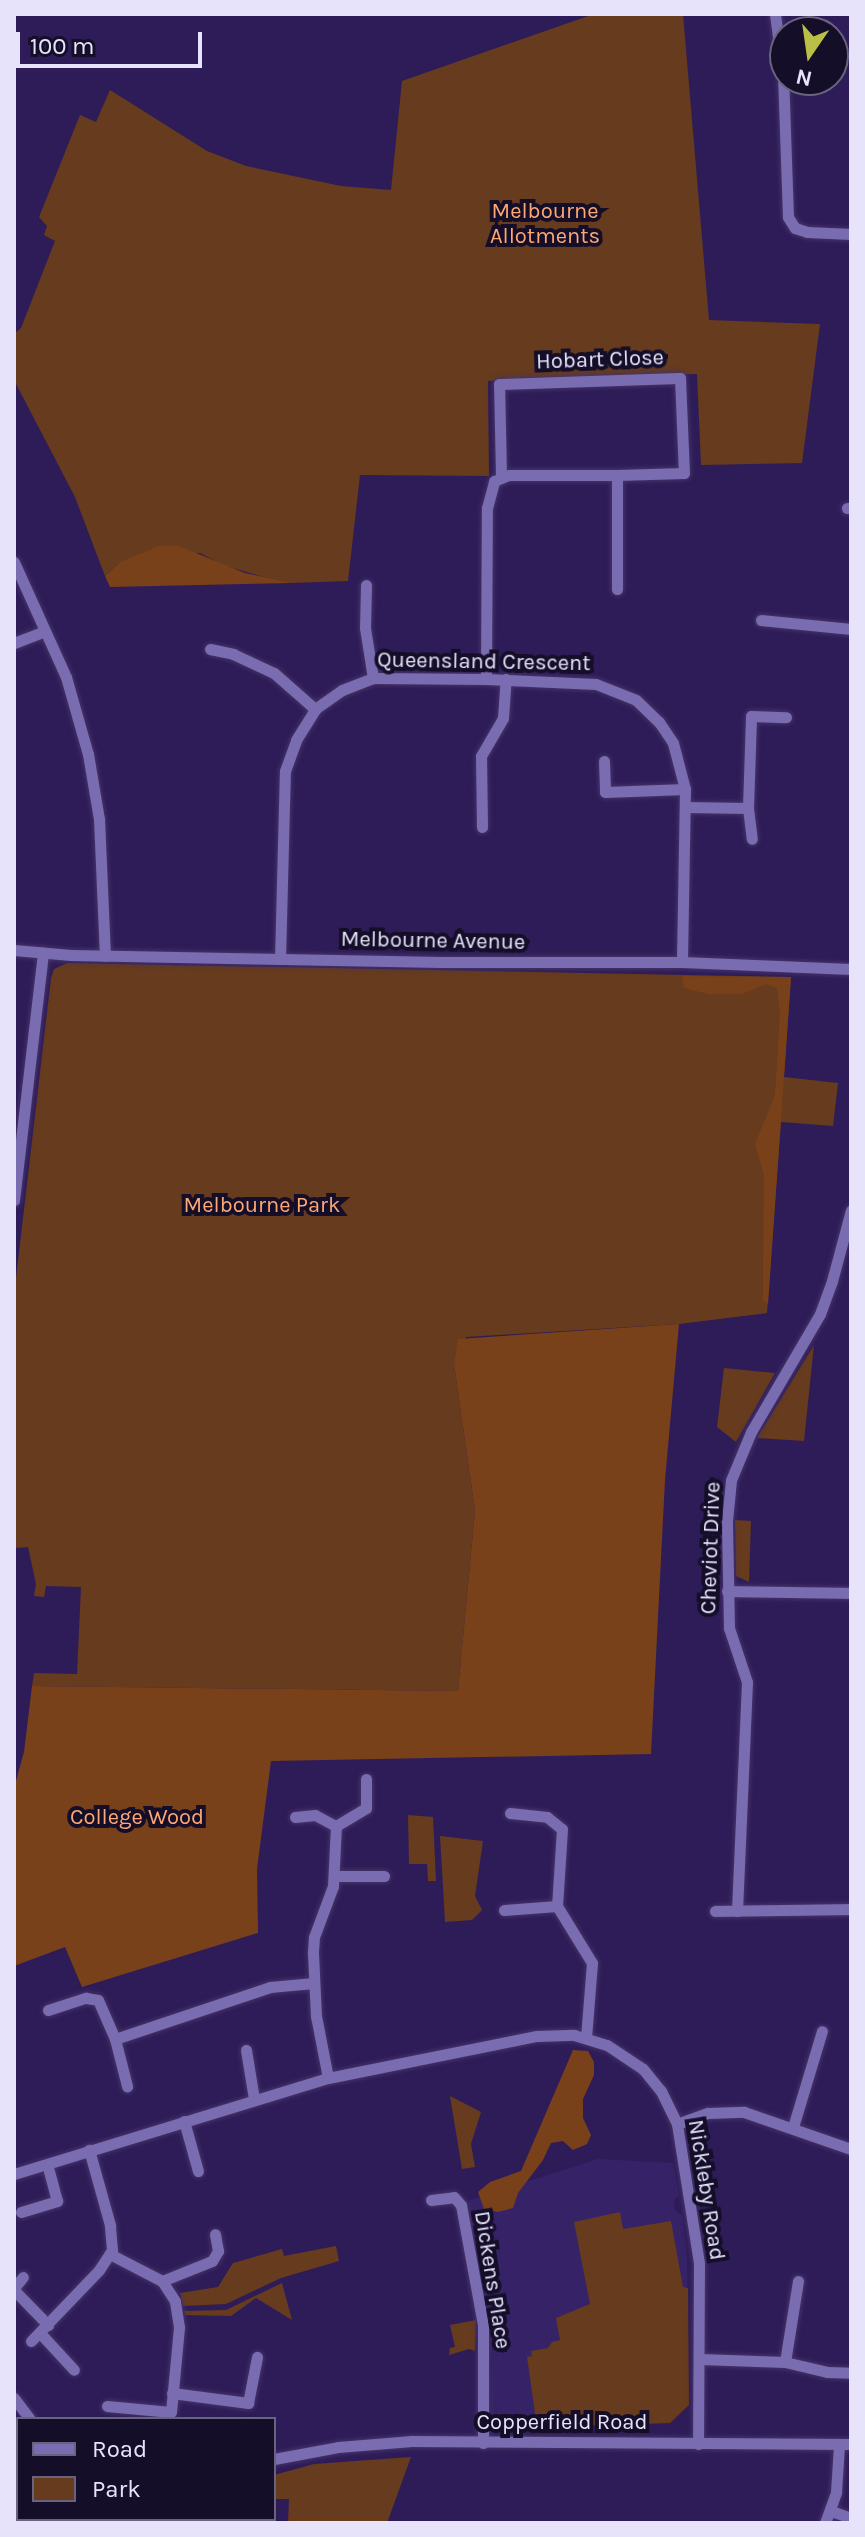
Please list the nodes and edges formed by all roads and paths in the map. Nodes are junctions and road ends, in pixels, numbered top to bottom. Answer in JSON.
{"nodes":[{"id":1,"x":775,"y":14,"type":"edge"},
{"id":2,"x":851,"y":234,"type":"edge"},
{"id":3,"x":617,"y":475,"type":"junction"},
{"id":4,"x":501,"y":476,"type":"junction"},
{"id":5,"x":14,"y":562,"type":"edge"},
{"id":6,"x":366,"y":585,"type":"dead end"},
{"id":7,"x":617,"y":589,"type":"dead end"},
{"id":8,"x":761,"y":620,"type":"dead end"},
{"id":9,"x":851,"y":629,"type":"edge"},
{"id":10,"x":45,"y":631,"type":"junction"},
{"id":11,"x":14,"y":643,"type":"edge"},
{"id":12,"x":210,"y":649,"type":"dead end"},
{"id":13,"x":373,"y":678,"type":"junction"},
{"id":14,"x":486,"y":679,"type":"junction"},
{"id":15,"x":506,"y":679,"type":"junction"},
{"id":16,"x":315,"y":709,"type":"junction"},
{"id":17,"x":786,"y":717,"type":"dead end"},
{"id":18,"x":604,"y":761,"type":"dead end"},
{"id":19,"x":685,"y":789,"type":"junction"},
{"id":20,"x":685,"y":807,"type":"junction"},
{"id":21,"x":748,"y":808,"type":"junction"},
{"id":22,"x":482,"y":827,"type":"dead end"},
{"id":23,"x":752,"y":839,"type":"dead end"},
{"id":24,"x":14,"y":950,"type":"edge"},
{"id":25,"x":43,"y":953,"type":"junction"},
{"id":26,"x":105,"y":956,"type":"junction"},
{"id":27,"x":280,"y":959,"type":"junction"},
{"id":28,"x":682,"y":962,"type":"junction"},
{"id":29,"x":851,"y":969,"type":"edge"},
{"id":30,"x":19,"y":1111,"type":"edge"},
{"id":31,"x":14,"y":1200,"type":"edge"},
{"id":32,"x":851,"y":1210,"type":"edge"},
{"id":33,"x":727,"y":1591,"type":"junction"},
{"id":34,"x":851,"y":1593,"type":"edge"},
{"id":35,"x":366,"y":1779,"type":"dead end"},
{"id":36,"x":510,"y":1813,"type":"dead end"},
{"id":37,"x":295,"y":1817,"type":"dead end"},
{"id":38,"x":336,"y":1826,"type":"junction"},
{"id":39,"x":335,"y":1876,"type":"junction"},
{"id":40,"x":384,"y":1876,"type":"dead end"},
{"id":41,"x":557,"y":1906,"type":"junction"},
{"id":42,"x":851,"y":1909,"type":"edge"},
{"id":43,"x":504,"y":1910,"type":"dead end"},
{"id":44,"x":715,"y":1911,"type":"dead end"},
{"id":45,"x":737,"y":1911,"type":"junction"},
{"id":46,"x":314,"y":1983,"type":"junction"},
{"id":47,"x":48,"y":2010,"type":"dead end"},
{"id":48,"x":822,"y":2031,"type":"dead end"},
{"id":49,"x":586,"y":2038,"type":"junction"},
{"id":50,"x":115,"y":2039,"type":"junction"},
{"id":51,"x":246,"y":2050,"type":"dead end"},
{"id":52,"x":328,"y":2078,"type":"junction"},
{"id":53,"x":127,"y":2086,"type":"dead end"},
{"id":54,"x":254,"y":2099,"type":"junction"},
{"id":55,"x":184,"y":2121,"type":"junction"},
{"id":56,"x":677,"y":2124,"type":"junction"},
{"id":57,"x":793,"y":2127,"type":"junction"},
{"id":58,"x":851,"y":2149,"type":"edge"},
{"id":59,"x":89,"y":2150,"type":"junction"},
{"id":60,"x":47,"y":2164,"type":"junction"},
{"id":61,"x":198,"y":2171,"type":"dead end"},
{"id":62,"x":14,"y":2174,"type":"edge"},
{"id":63,"x":431,"y":2200,"type":"dead end"},
{"id":64,"x":21,"y":2212,"type":"dead end"},
{"id":65,"x":215,"y":2234,"type":"dead end"},
{"id":66,"x":110,"y":2254,"type":"junction"},
{"id":67,"x":23,"y":2277,"type":"dead end"},
{"id":68,"x":162,"y":2281,"type":"junction"},
{"id":69,"x":798,"y":2281,"type":"dead end"},
{"id":70,"x":14,"y":2289,"type":"edge"},
{"id":71,"x":39,"y":2333,"type":"junction"},
{"id":72,"x":257,"y":2357,"type":"dead end"},
{"id":73,"x":700,"y":2359,"type":"junction"},
{"id":74,"x":785,"y":2362,"type":"junction"},
{"id":75,"x":74,"y":2370,"type":"dead end"},
{"id":76,"x":851,"y":2373,"type":"edge"},
{"id":77,"x":172,"y":2393,"type":"junction"},
{"id":78,"x":14,"y":2398,"type":"edge"},
{"id":79,"x":107,"y":2406,"type":"dead end"},
{"id":80,"x":28,"y":2417,"type":"edge"},
{"id":81,"x":483,"y":2443,"type":"junction"},
{"id":82,"x":698,"y":2444,"type":"junction"},
{"id":83,"x":845,"y":2445,"type":"edge"},
{"id":84,"x":276,"y":2459,"type":"edge"},
{"id":85,"x":828,"y":2517,"type":"edge"},
{"id":86,"x":851,"y":2518,"type":"edge"}],
"edges":[{"from":1,"to":2,"type":"street"},
{"from":3,"to":4,"type":"street","name":"Hobart Close"},
{"from":3,"to":4,"type":"street","name":"Hobart Close"},
{"from":3,"to":7,"type":"street"},
{"from":4,"to":14,"type":"street","name":"Hobart Close"},
{"from":5,"to":10,"type":"street"},
{"from":6,"to":13,"type":"street"},
{"from":8,"to":9,"type":"street"},
{"from":10,"to":11,"type":"street"},
{"from":10,"to":26,"type":"street"},
{"from":12,"to":16,"type":"street"},
{"from":13,"to":14,"type":"street","name":"Queensland Crescent"},
{"from":13,"to":16,"type":"street","name":"Queensland Crescent"},
{"from":14,"to":15,"type":"street","name":"Queensland Crescent"},
{"from":15,"to":19,"type":"street","name":"Queensland Crescent"},
{"from":15,"to":22,"type":"street"},
{"from":16,"to":27,"type":"street","name":"Queensland Crescent"},
{"from":17,"to":21,"type":"street"},
{"from":18,"to":19,"type":"street"},
{"from":19,"to":20,"type":"street","name":"Queensland Crescent"},
{"from":20,"to":21,"type":"street"},
{"from":20,"to":28,"type":"street","name":"Queensland Crescent"},
{"from":21,"to":23,"type":"street"},
{"from":24,"to":25,"type":"street","name":"Melbourne Avenue"},
{"from":25,"to":26,"type":"street","name":"Melbourne Avenue"},
{"from":25,"to":30,"type":"street"},
{"from":26,"to":27,"type":"street","name":"Melbourne Avenue"},
{"from":27,"to":28,"type":"street","name":"Melbourne Avenue"},
{"from":28,"to":29,"type":"street","name":"Melbourne Avenue"},
{"from":30,"to":31,"type":"street"},
{"from":32,"to":33,"type":"street","name":"Cheviot Drive"},
{"from":33,"to":34,"type":"street"},
{"from":33,"to":45,"type":"street","name":"Cheviot Drive"},
{"from":35,"to":38,"type":"street"},
{"from":36,"to":41,"type":"street"},
{"from":37,"to":38,"type":"street"},
{"from":38,"to":39,"type":"street"},
{"from":39,"to":40,"type":"street"},
{"from":39,"to":46,"type":"street"},
{"from":41,"to":43,"type":"street"},
{"from":41,"to":49,"type":"street"},
{"from":42,"to":45,"type":"street"},
{"from":44,"to":45,"type":"street"},
{"from":46,"to":50,"type":"street"},
{"from":46,"to":52,"type":"street"},
{"from":47,"to":50,"type":"street"},
{"from":48,"to":57,"type":"street"},
{"from":49,"to":52,"type":"street","name":"Nickleby Road"},
{"from":49,"to":56,"type":"street","name":"Nickleby Road"},
{"from":50,"to":53,"type":"street"},
{"from":51,"to":54,"type":"street"},
{"from":52,"to":54,"type":"street","name":"Nickleby Road"},
{"from":54,"to":55,"type":"street","name":"Nickleby Road"},
{"from":55,"to":59,"type":"street","name":"Nickleby Road"},
{"from":55,"to":61,"type":"street"},
{"from":56,"to":57,"type":"street"},
{"from":56,"to":73,"type":"street","name":"Nickleby Road"},
{"from":57,"to":58,"type":"street"},
{"from":59,"to":60,"type":"street","name":"Nickleby Road"},
{"from":59,"to":66,"type":"street"},
{"from":60,"to":62,"type":"street","name":"Nickleby Road"},
{"from":60,"to":64,"type":"street"},
{"from":63,"to":81,"type":"street","name":"Dickens Place"},
{"from":65,"to":68,"type":"street"},
{"from":66,"to":68,"type":"street"},
{"from":66,"to":71,"type":"street"},
{"from":67,"to":70,"type":"street"},
{"from":68,"to":77,"type":"street"},
{"from":69,"to":74,"type":"street"},
{"from":70,"to":71,"type":"street"},
{"from":71,"to":75,"type":"street"},
{"from":72,"to":77,"type":"street"},
{"from":73,"to":74,"type":"street"},
{"from":73,"to":82,"type":"street","name":"Nickleby Road"},
{"from":74,"to":76,"type":"street"},
{"from":77,"to":79,"type":"street"},
{"from":78,"to":80,"type":"street"},
{"from":81,"to":82,"type":"street","name":"Copperfield Road"},
{"from":81,"to":84,"type":"street","name":"Copperfield Road"},
{"from":82,"to":83,"type":"street","name":"Copperfield Road"},
{"from":83,"to":85,"type":"street"},
{"from":85,"to":86,"type":"street"}]}
